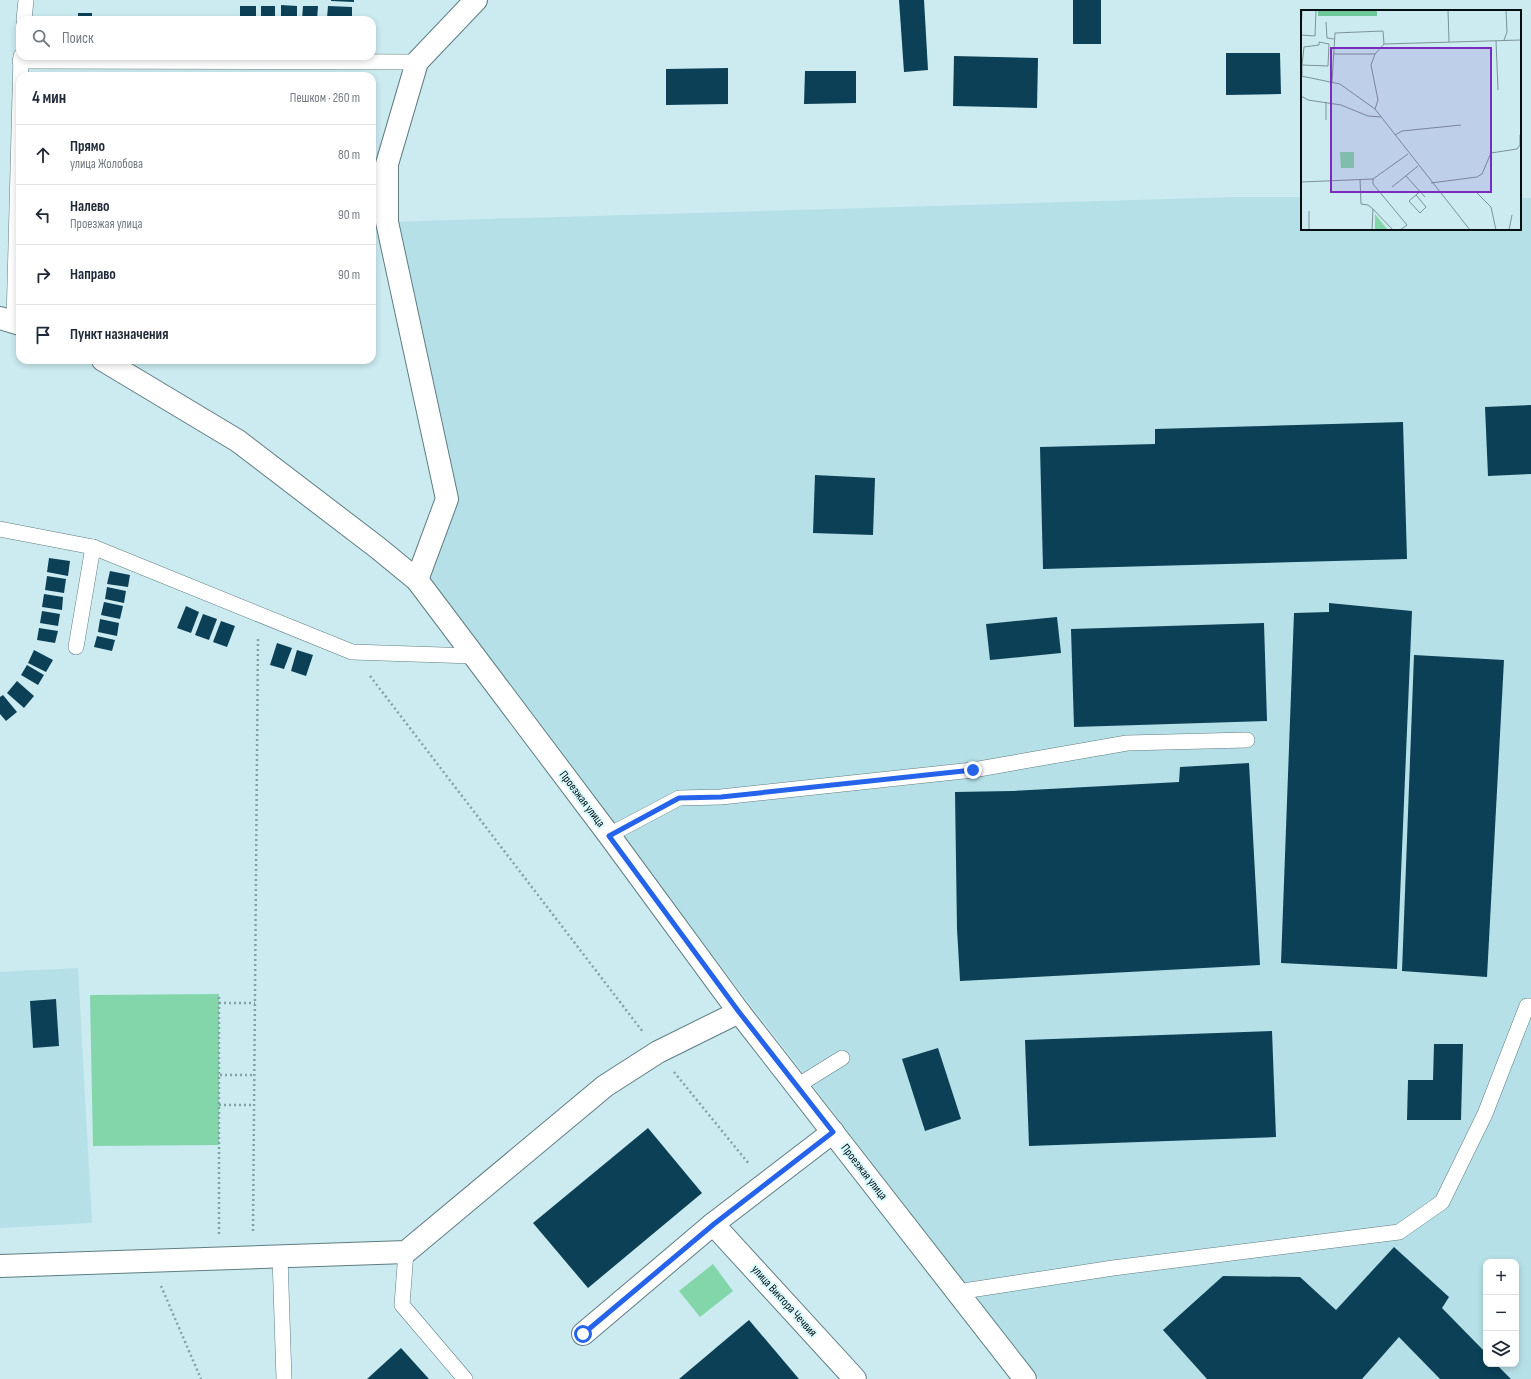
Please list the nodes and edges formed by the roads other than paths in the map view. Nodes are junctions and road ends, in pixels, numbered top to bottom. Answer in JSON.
{"nodes":[{"id":1,"x":26,"y":0,"type":"edge"},
{"id":2,"x":476,"y":0,"type":"edge"},
{"id":3,"x":24,"y":16,"type":"edge"},
{"id":4,"x":20,"y":60,"type":"edge"},
{"id":5,"x":218,"y":60,"type":"edge"},
{"id":6,"x":417,"y":62,"type":"junction"},
{"id":7,"x":20,"y":72,"type":"edge"},
{"id":8,"x":16,"y":175,"type":"edge"},
{"id":9,"x":11,"y":322,"type":"edge"},
{"id":10,"x":110,"y":364,"type":"edge"},
{"id":11,"x":0,"y":529,"type":"edge"},
{"id":12,"x":93,"y":548,"type":"junction"},
{"id":13,"x":417,"y":580,"type":"junction"},
{"id":14,"x":76,"y":647,"type":"dead end"},
{"id":15,"x":474,"y":656,"type":"junction"},
{"id":16,"x":1247,"y":740,"type":"dead end"},
{"id":17,"x":609,"y":836,"type":"junction"},
{"id":18,"x":1531,"y":1006,"type":"edge"},
{"id":19,"x":739,"y":1012,"type":"junction"},
{"id":20,"x":842,"y":1058,"type":"dead end"},
{"id":21,"x":798,"y":1086,"type":"junction"},
{"id":22,"x":833,"y":1132,"type":"junction"},
{"id":23,"x":714,"y":1224,"type":"junction"},
{"id":24,"x":406,"y":1252,"type":"junction"},
{"id":25,"x":280,"y":1256,"type":"junction"},
{"id":26,"x":0,"y":1266,"type":"edge"},
{"id":27,"x":957,"y":1292,"type":"junction"},
{"id":28,"x":583,"y":1334,"type":"dead end"},
{"id":29,"x":284,"y":1379,"type":"edge"},
{"id":30,"x":464,"y":1379,"type":"edge"},
{"id":31,"x":855,"y":1379,"type":"edge"},
{"id":32,"x":1025,"y":1379,"type":"edge"}],
"edges":[{"from":1,"to":3,"type":"lane"},
{"from":2,"to":6,"type":"street"},
{"from":4,"to":7,"type":"lane"},
{"from":5,"to":6,"type":"lane"},
{"from":6,"to":13,"type":"street"},
{"from":8,"to":9,"type":"lane"},
{"from":10,"to":13,"type":"street","name":"Проезжая улица"},
{"from":11,"to":12,"type":"lane"},
{"from":12,"to":14,"type":"lane"},
{"from":12,"to":15,"type":"lane"},
{"from":13,"to":15,"type":"street","name":"Проезжая улица"},
{"from":15,"to":17,"type":"street","name":"Проезжая улица"},
{"from":16,"to":17,"type":"lane"},
{"from":17,"to":19,"type":"street","name":"Проезжая улица"},
{"from":18,"to":27,"type":"lane"},
{"from":19,"to":21,"type":"street","name":"Проезжая улица"},
{"from":19,"to":24,"type":"street"},
{"from":20,"to":21,"type":"lane"},
{"from":21,"to":22,"type":"street","name":"Проезжая улица"},
{"from":22,"to":23,"type":"street"},
{"from":22,"to":27,"type":"street","name":"Проезжая улица"},
{"from":23,"to":28,"type":"street"},
{"from":23,"to":31,"type":"street","name":"улица Виктора Чечвия"},
{"from":24,"to":25,"type":"street"},
{"from":24,"to":30,"type":"lane"},
{"from":25,"to":26,"type":"street"},
{"from":25,"to":29,"type":"lane"},
{"from":27,"to":32,"type":"street","name":"Проезжая улица"}]}
